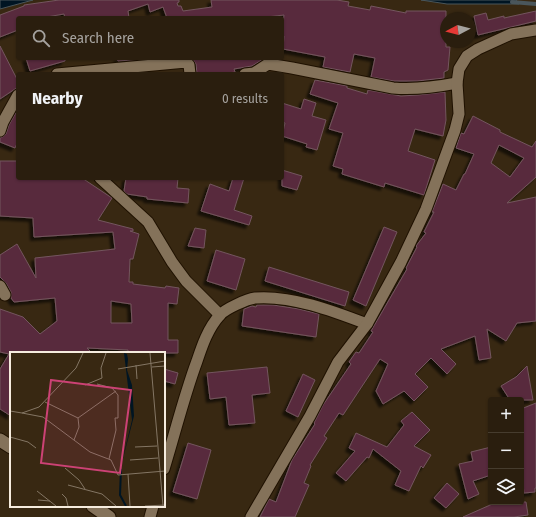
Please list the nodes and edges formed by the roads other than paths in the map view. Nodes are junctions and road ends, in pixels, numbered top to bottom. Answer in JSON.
{"nodes":[{"id":1,"x":536,"y":30,"type":"edge"},
{"id":2,"x":78,"y":72,"type":"edge"},
{"id":3,"x":190,"y":72,"type":"edge"},
{"id":4,"x":256,"y":72,"type":"edge"},
{"id":5,"x":457,"y":82,"type":"junction"},
{"id":6,"x":16,"y":99,"type":"edge"},
{"id":7,"x":0,"y":131,"type":"edge"},
{"id":8,"x":102,"y":180,"type":"edge"},
{"id":9,"x":220,"y":315,"type":"junction"},
{"id":10,"x":367,"y":324,"type":"junction"},
{"id":11,"x":0,"y":440,"type":"edge"},
{"id":12,"x":10,"y":446,"type":"edge"},
{"id":13,"x":165,"y":466,"type":"edge"},
{"id":14,"x":94,"y":507,"type":"edge"},
{"id":15,"x":153,"y":507,"type":"edge"},
{"id":16,"x":109,"y":517,"type":"edge"},
{"id":17,"x":150,"y":517,"type":"edge"},
{"id":18,"x":251,"y":517,"type":"edge"}],
"edges":[{"from":1,"to":5,"type":"street"},
{"from":2,"to":3,"type":"street"},
{"from":4,"to":5,"type":"street"},
{"from":5,"to":10,"type":"street"},
{"from":6,"to":7,"type":"street"},
{"from":8,"to":9,"type":"street"},
{"from":9,"to":10,"type":"street"},
{"from":9,"to":13,"type":"street"},
{"from":10,"to":18,"type":"street"},
{"from":11,"to":12,"type":"street"},
{"from":14,"to":16,"type":"street"},
{"from":15,"to":17,"type":"street"}]}
